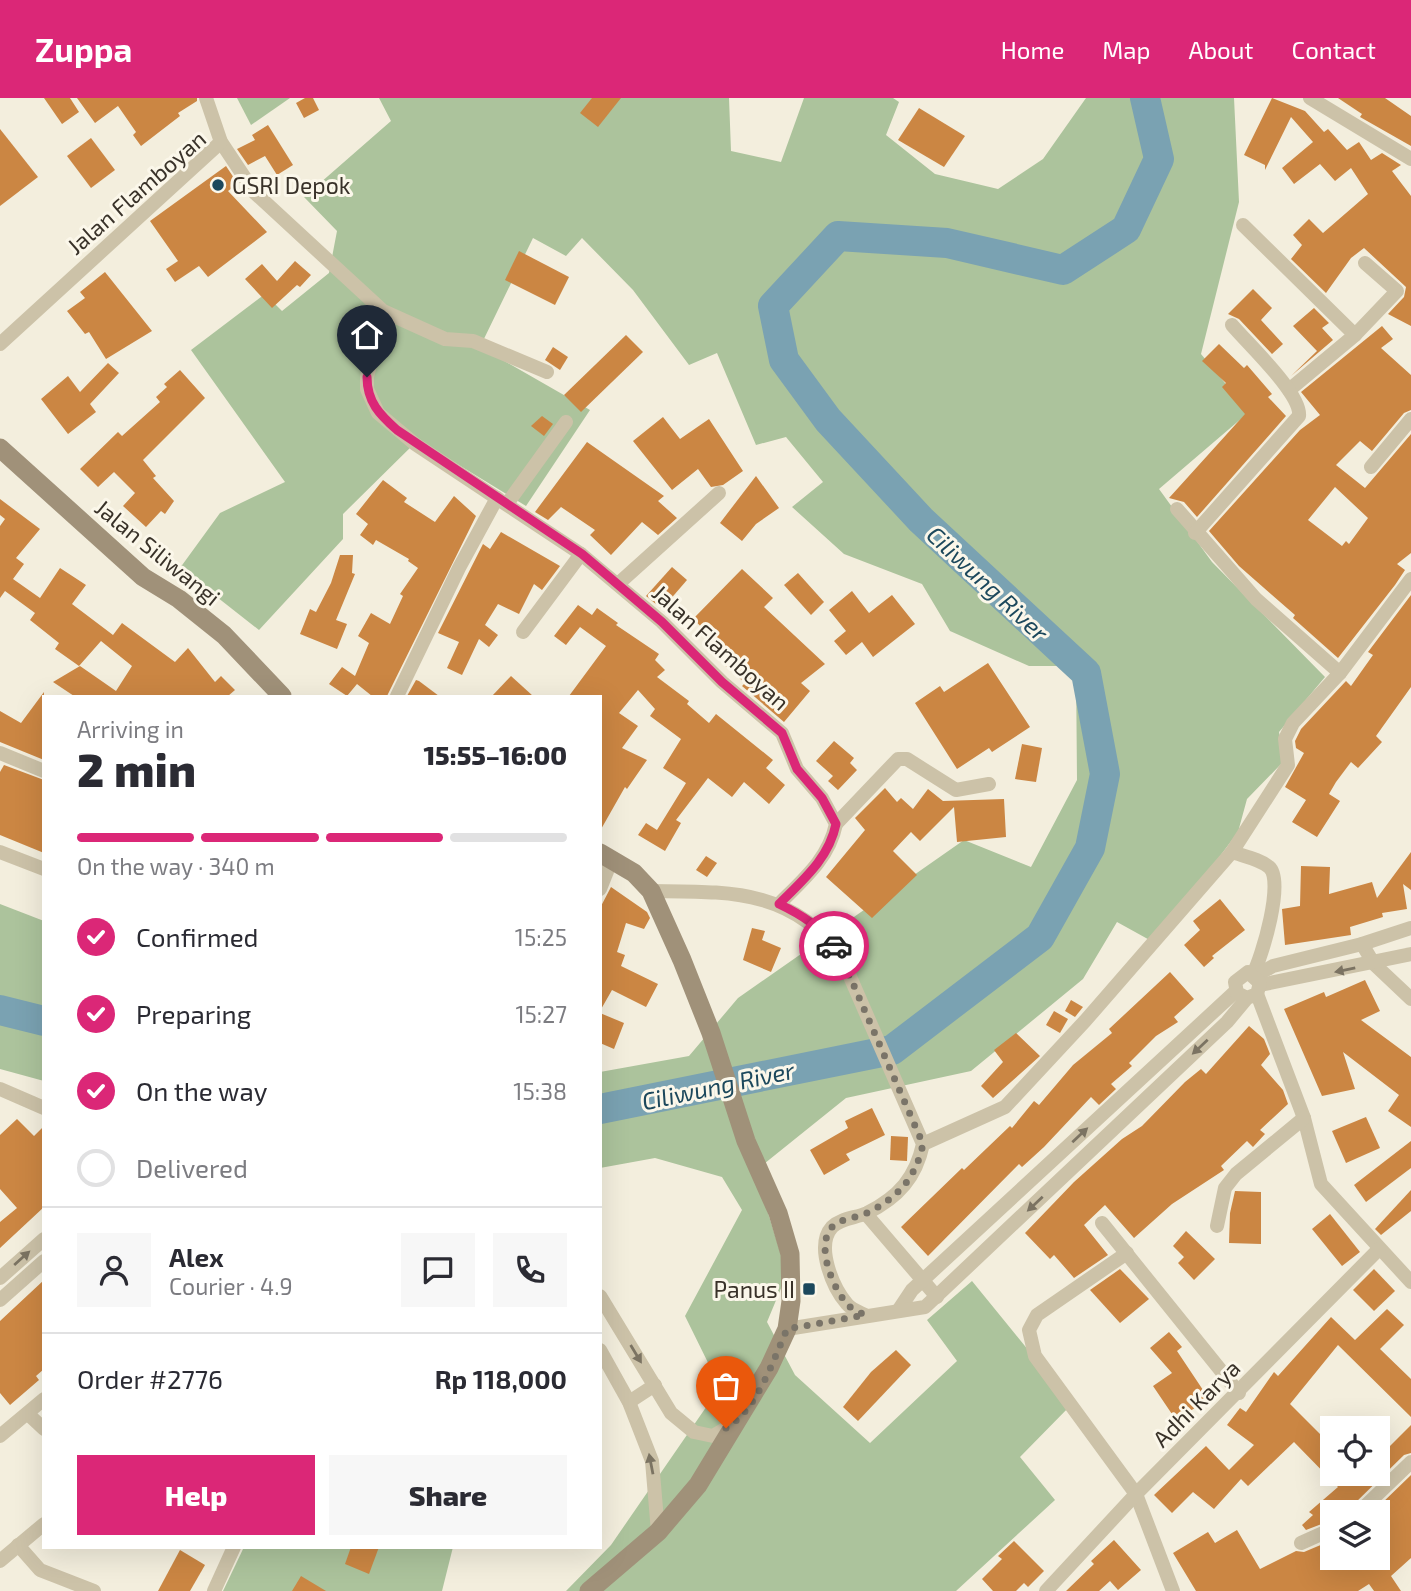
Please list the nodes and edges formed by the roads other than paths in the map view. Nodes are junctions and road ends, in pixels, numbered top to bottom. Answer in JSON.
{"nodes":[{"id":1,"x":206,"y":98,"type":"edge"},
{"id":2,"x":1310,"y":98,"type":"edge"},
{"id":3,"x":221,"y":142,"type":"junction"},
{"id":4,"x":1411,"y":159,"type":"edge"},
{"id":5,"x":1243,"y":225,"type":"dead end"},
{"id":6,"x":1365,"y":263,"type":"dead end"},
{"id":7,"x":1396,"y":288,"type":"junction"},
{"id":8,"x":1411,"y":295,"type":"edge"},
{"id":9,"x":383,"y":311,"type":"junction"},
{"id":10,"x":1231,"y":325,"type":"dead end"},
{"id":11,"x":1355,"y":335,"type":"junction"},
{"id":12,"x":0,"y":344,"type":"edge"},
{"id":13,"x":547,"y":372,"type":"dead end"},
{"id":14,"x":1289,"y":390,"type":"junction"},
{"id":15,"x":1411,"y":419,"type":"edge"},
{"id":16,"x":566,"y":422,"type":"dead end"},
{"id":17,"x":0,"y":448,"type":"edge"},
{"id":18,"x":1371,"y":467,"type":"dead end"},
{"id":19,"x":719,"y":493,"type":"dead end"},
{"id":20,"x":502,"y":501,"type":"junction"},
{"id":21,"x":1177,"y":509,"type":"dead end"},
{"id":22,"x":1195,"y":533,"type":"junction"},
{"id":23,"x":582,"y":554,"type":"junction"},
{"id":24,"x":1411,"y":579,"type":"edge"},
{"id":25,"x":618,"y":584,"type":"junction"},
{"id":26,"x":523,"y":632,"type":"dead end"},
{"id":27,"x":1340,"y":673,"type":"junction"},
{"id":28,"x":281,"y":695,"type":"edge"},
{"id":29,"x":397,"y":695,"type":"edge"},
{"id":30,"x":0,"y":753,"type":"edge"},
{"id":31,"x":42,"y":770,"type":"edge"},
{"id":32,"x":989,"y":784,"type":"dead end"},
{"id":33,"x":836,"y":824,"type":"junction"},
{"id":34,"x":0,"y":852,"type":"edge"},
{"id":35,"x":1232,"y":852,"type":"junction"},
{"id":36,"x":606,"y":856,"type":"edge"},
{"id":37,"x":42,"y":868,"type":"edge"},
{"id":38,"x":602,"y":878,"type":"edge"},
{"id":39,"x":651,"y":891,"type":"junction"},
{"id":40,"x":779,"y":904,"type":"junction"},
{"id":41,"x":1411,"y":928,"type":"edge"},
{"id":42,"x":1362,"y":944,"type":"junction"},
{"id":43,"x":1411,"y":954,"type":"edge"},
{"id":44,"x":1374,"y":964,"type":"junction"},
{"id":45,"x":1252,"y":986,"type":"junction"},
{"id":46,"x":1411,"y":999,"type":"edge"},
{"id":47,"x":6,"y":1091,"type":"edge"},
{"id":48,"x":0,"y":1104,"type":"edge"},
{"id":49,"x":42,"y":1107,"type":"edge"},
{"id":50,"x":1304,"y":1118,"type":"junction"},
{"id":51,"x":923,"y":1144,"type":"junction"},
{"id":52,"x":866,"y":1214,"type":"junction"},
{"id":53,"x":1102,"y":1223,"type":"dead end"},
{"id":54,"x":1217,"y":1226,"type":"dead end"},
{"id":55,"x":42,"y":1241,"type":"edge"},
{"id":56,"x":1379,"y":1249,"type":"junction"},
{"id":57,"x":1127,"y":1253,"type":"junction"},
{"id":58,"x":42,"y":1263,"type":"edge"},
{"id":59,"x":0,"y":1278,"type":"edge"},
{"id":60,"x":922,"y":1281,"type":"junction"},
{"id":61,"x":1411,"y":1282,"type":"edge"},
{"id":62,"x":937,"y":1297,"type":"junction"},
{"id":63,"x":602,"y":1299,"type":"edge"},
{"id":64,"x":0,"y":1300,"type":"edge"},
{"id":65,"x":898,"y":1311,"type":"junction"},
{"id":66,"x":865,"y":1315,"type":"junction"},
{"id":67,"x":787,"y":1329,"type":"junction"},
{"id":68,"x":602,"y":1354,"type":"edge"},
{"id":69,"x":654,"y":1385,"type":"junction"},
{"id":70,"x":1238,"y":1393,"type":"junction"},
{"id":71,"x":629,"y":1402,"type":"junction"},
{"id":72,"x":42,"y":1403,"type":"edge"},
{"id":73,"x":28,"y":1414,"type":"junction"},
{"id":74,"x":740,"y":1420,"type":"junction"},
{"id":75,"x":42,"y":1427,"type":"edge"},
{"id":76,"x":0,"y":1436,"type":"edge"},
{"id":77,"x":1411,"y":1462,"type":"edge"},
{"id":78,"x":1136,"y":1494,"type":"junction"},
{"id":79,"x":1371,"y":1500,"type":"edge"},
{"id":80,"x":42,"y":1526,"type":"edge"},
{"id":81,"x":658,"y":1532,"type":"junction"},
{"id":82,"x":1320,"y":1534,"type":"edge"},
{"id":83,"x":1301,"y":1543,"type":"dead end"},
{"id":84,"x":18,"y":1545,"type":"junction"},
{"id":85,"x":229,"y":1549,"type":"edge"},
{"id":86,"x":0,"y":1561,"type":"edge"},
{"id":87,"x":40,"y":1570,"type":"junction"},
{"id":88,"x":59,"y":1591,"type":"edge"},
{"id":89,"x":94,"y":1591,"type":"edge"},
{"id":90,"x":214,"y":1591,"type":"edge"},
{"id":91,"x":589,"y":1591,"type":"edge"},
{"id":92,"x":1046,"y":1591,"type":"edge"},
{"id":93,"x":1173,"y":1591,"type":"edge"}],
"edges":[{"from":1,"to":3,"type":"street"},
{"from":2,"to":4,"type":"street"},
{"from":3,"to":9,"type":"street","name":"Jalan Flamboyan"},
{"from":3,"to":12,"type":"street","name":"Jalan Flamboyan"},
{"from":5,"to":11,"type":"street"},
{"from":6,"to":7,"type":"street"},
{"from":7,"to":8,"type":"street"},
{"from":7,"to":11,"type":"street"},
{"from":9,"to":13,"type":"street","name":"Jalan Flamboyan"},
{"from":9,"to":20,"type":"street","name":"Jalan Flamboyan"},
{"from":10,"to":14,"type":"street"},
{"from":11,"to":14,"type":"street"},
{"from":14,"to":22,"type":"street"},
{"from":15,"to":18,"type":"street"},
{"from":16,"to":20,"type":"street"},
{"from":17,"to":28,"type":"main road","name":"Jalan Siliwangi"},
{"from":19,"to":25,"type":"street"},
{"from":20,"to":23,"type":"street","name":"Jalan Flamboyan"},
{"from":20,"to":29,"type":"street"},
{"from":21,"to":22,"type":"street"},
{"from":22,"to":27,"type":"street"},
{"from":23,"to":25,"type":"street","name":"Jalan Flamboyan"},
{"from":23,"to":26,"type":"street"},
{"from":24,"to":27,"type":"street"},
{"from":25,"to":33,"type":"street","name":"Jalan Flamboyan"},
{"from":27,"to":35,"type":"street"},
{"from":30,"to":31,"type":"street"},
{"from":32,"to":33,"type":"street"},
{"from":33,"to":40,"type":"street"},
{"from":34,"to":37,"type":"street"},
{"from":35,"to":45,"type":"street"},
{"from":35,"to":51,"type":"street"},
{"from":36,"to":38,"type":"street"},
{"from":36,"to":39,"type":"main road"},
{"from":39,"to":40,"type":"street"},
{"from":39,"to":67,"type":"main road"},
{"from":40,"to":51,"type":"street"},
{"from":41,"to":42,"type":"street"},
{"from":42,"to":44,"type":"street"},
{"from":42,"to":45,"type":"street"},
{"from":43,"to":44,"type":"street"},
{"from":44,"to":45,"type":"street","one_way":true},
{"from":44,"to":46,"type":"street"},
{"from":45,"to":50,"type":"street"},
{"from":60,"to":45,"type":"street","one_way":true},
{"from":45,"to":62,"type":"street","one_way":true},
{"from":47,"to":48,"type":"street"},
{"from":47,"to":49,"type":"street"},
{"from":50,"to":54,"type":"street"},
{"from":50,"to":56,"type":"street"},
{"from":51,"to":52,"type":"street"},
{"from":52,"to":60,"type":"street"},
{"from":52,"to":66,"type":"street"},
{"from":53,"to":57,"type":"street"},
{"from":59,"to":55,"type":"street","one_way":true},
{"from":56,"to":61,"type":"street"},
{"from":56,"to":70,"type":"street","name":"Adhi Karya"},
{"from":57,"to":70,"type":"street"},
{"from":57,"to":78,"type":"street"},
{"from":58,"to":64,"type":"street"},
{"from":60,"to":62,"type":"street"},
{"from":60,"to":65,"type":"street"},
{"from":62,"to":65,"type":"street"},
{"from":63,"to":69,"type":"street","one_way":true},
{"from":65,"to":66,"type":"street"},
{"from":66,"to":67,"type":"street"},
{"from":67,"to":74,"type":"main road"},
{"from":68,"to":71,"type":"street"},
{"from":69,"to":71,"type":"street"},
{"from":69,"to":74,"type":"street"},
{"from":70,"to":78,"type":"street","name":"Adhi Karya"},
{"from":81,"to":71,"type":"street","one_way":true},
{"from":72,"to":73,"type":"street"},
{"from":73,"to":75,"type":"street"},
{"from":73,"to":76,"type":"street"},
{"from":74,"to":81,"type":"main road"},
{"from":77,"to":79,"type":"street"},
{"from":78,"to":92,"type":"street","name":"Adhi Karya"},
{"from":78,"to":93,"type":"street"},
{"from":80,"to":84,"type":"street"},
{"from":81,"to":91,"type":"main road"},
{"from":82,"to":83,"type":"street"},
{"from":84,"to":86,"type":"street"},
{"from":84,"to":87,"type":"street"},
{"from":85,"to":90,"type":"street"},
{"from":87,"to":88,"type":"street"},
{"from":87,"to":89,"type":"street"}]}
